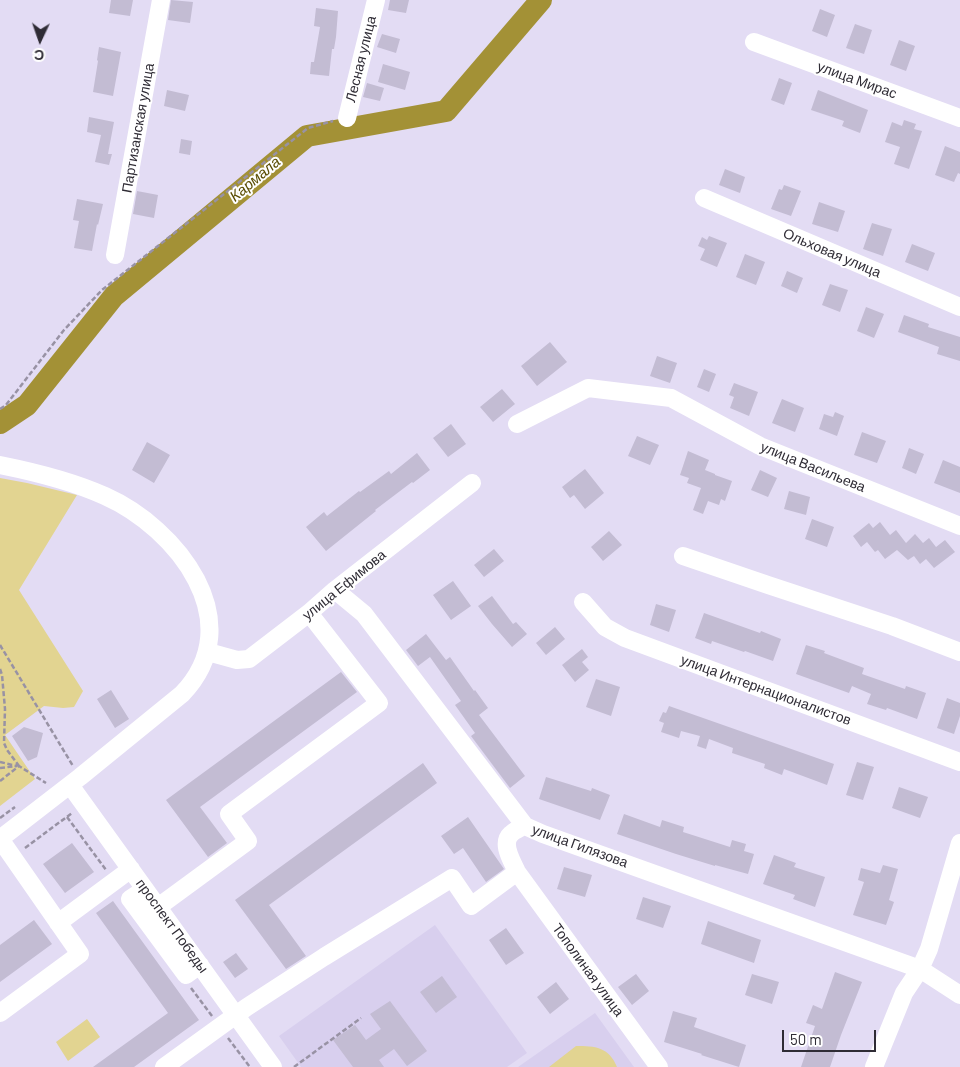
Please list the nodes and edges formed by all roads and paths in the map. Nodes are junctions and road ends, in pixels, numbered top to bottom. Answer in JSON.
{"nodes":[{"id":1,"x":161,"y":0,"type":"edge"},
{"id":2,"x":376,"y":0,"type":"edge"},
{"id":3,"x":754,"y":42,"type":"dead end"},
{"id":4,"x":347,"y":118,"type":"joint"},
{"id":5,"x":960,"y":118,"type":"edge"},
{"id":6,"x":704,"y":198,"type":"dead end"},
{"id":7,"x":115,"y":256,"type":"dead end"},
{"id":8,"x":960,"y":307,"type":"edge"},
{"id":9,"x":0,"y":410,"type":"edge"},
{"id":10,"x":517,"y":424,"type":"dead end"},
{"id":11,"x":6,"y":467,"type":"edge"},
{"id":12,"x":472,"y":483,"type":"dead end"},
{"id":13,"x":960,"y":526,"type":"edge"},
{"id":14,"x":683,"y":556,"type":"dead end"},
{"id":15,"x":335,"y":590,"type":"junction"},
{"id":16,"x":583,"y":602,"type":"dead end"},
{"id":17,"x":309,"y":614,"type":"junction"},
{"id":18,"x":208,"y":652,"type":"junction"},
{"id":19,"x":960,"y":652,"type":"edge"},
{"id":20,"x":0,"y":669,"type":"edge"},
{"id":21,"x":0,"y":762,"type":"edge"},
{"id":22,"x":960,"y":762,"type":"edge"},
{"id":23,"x":19,"y":766,"type":"junction"},
{"id":24,"x":0,"y":768,"type":"edge"},
{"id":25,"x":0,"y":781,"type":"edge"},
{"id":26,"x":46,"y":783,"type":"dead end"},
{"id":27,"x":70,"y":785,"type":"junction"},
{"id":28,"x":84,"y":804,"type":"junction"},
{"id":29,"x":525,"y":826,"type":"junction"},
{"id":30,"x":0,"y":839,"type":"edge"},
{"id":31,"x":960,"y":843,"type":"edge"},
{"id":32,"x":13,"y":857,"type":"junction"},
{"id":33,"x":131,"y":869,"type":"junction"},
{"id":34,"x":517,"y":872,"type":"junction"},
{"id":35,"x":144,"y":889,"type":"junction"},
{"id":36,"x":158,"y":907,"type":"junction"},
{"id":37,"x":58,"y":923,"type":"junction"},
{"id":38,"x":200,"y":965,"type":"junction"},
{"id":39,"x":920,"y":969,"type":"junction"},
{"id":40,"x":960,"y":994,"type":"edge"},
{"id":41,"x":0,"y":1014,"type":"edge"},
{"id":42,"x":236,"y":1015,"type":"junction"},
{"id":43,"x":361,"y":1018,"type":"dead end"},
{"id":44,"x":164,"y":1067,"type":"edge"},
{"id":45,"x":273,"y":1067,"type":"edge"},
{"id":46,"x":294,"y":1067,"type":"edge"},
{"id":47,"x":659,"y":1067,"type":"edge"},
{"id":48,"x":874,"y":1067,"type":"edge"}],
"edges":[{"from":1,"to":7,"type":"street","name":"Партизанская улица"},
{"from":2,"to":4,"type":"street","name":"Лесная улица"},
{"from":3,"to":5,"type":"street","name":"улица Мирас"},
{"from":4,"to":9,"type":"path"},
{"from":6,"to":8,"type":"street","name":"Ольховая улица"},
{"from":10,"to":13,"type":"street","name":"улица Васильева"},
{"from":11,"to":18,"type":"street"},
{"from":12,"to":15,"type":"street","name":"улица Ефимова"},
{"from":14,"to":19,"type":"street"},
{"from":15,"to":17,"type":"street","name":"улица Ефимова"},
{"from":15,"to":29,"type":"street","name":"улица Гилязова"},
{"from":16,"to":22,"type":"street","name":"улица Интернационалистов"},
{"from":17,"to":18,"type":"street","name":"улица Ефимова"},
{"from":17,"to":36,"type":"street"},
{"from":18,"to":27,"type":"street"},
{"from":20,"to":23,"type":"path"},
{"from":21,"to":23,"type":"path"},
{"from":23,"to":24,"type":"path"},
{"from":23,"to":25,"type":"path"},
{"from":23,"to":26,"type":"path"},
{"from":27,"to":28,"type":"street","name":"проспект Победы"},
{"from":27,"to":30,"type":"street"},
{"from":28,"to":32,"type":"path"},
{"from":28,"to":33,"type":"street","name":"проспект Победы"},
{"from":29,"to":34,"type":"street","name":"Тополиная улица"},
{"from":29,"to":39,"type":"street","name":"улица Гилязова"},
{"from":30,"to":32,"type":"street"},
{"from":31,"to":39,"type":"street"},
{"from":32,"to":37,"type":"street"},
{"from":33,"to":35,"type":"street","name":"проспект Победы"},
{"from":33,"to":37,"type":"street"},
{"from":34,"to":42,"type":"street"},
{"from":34,"to":47,"type":"street","name":"Тополиная улица"},
{"from":35,"to":36,"type":"street","name":"проспект Победы"},
{"from":35,"to":38,"type":"street"},
{"from":36,"to":38,"type":"street","name":"проспект Победы"},
{"from":37,"to":41,"type":"street"},
{"from":38,"to":42,"type":"street","name":"проспект Победы"},
{"from":39,"to":40,"type":"street","name":"улица Гилязова"},
{"from":39,"to":48,"type":"street"},
{"from":42,"to":44,"type":"street"},
{"from":42,"to":45,"type":"street","name":"проспект Победы"},
{"from":43,"to":46,"type":"path"}]}
